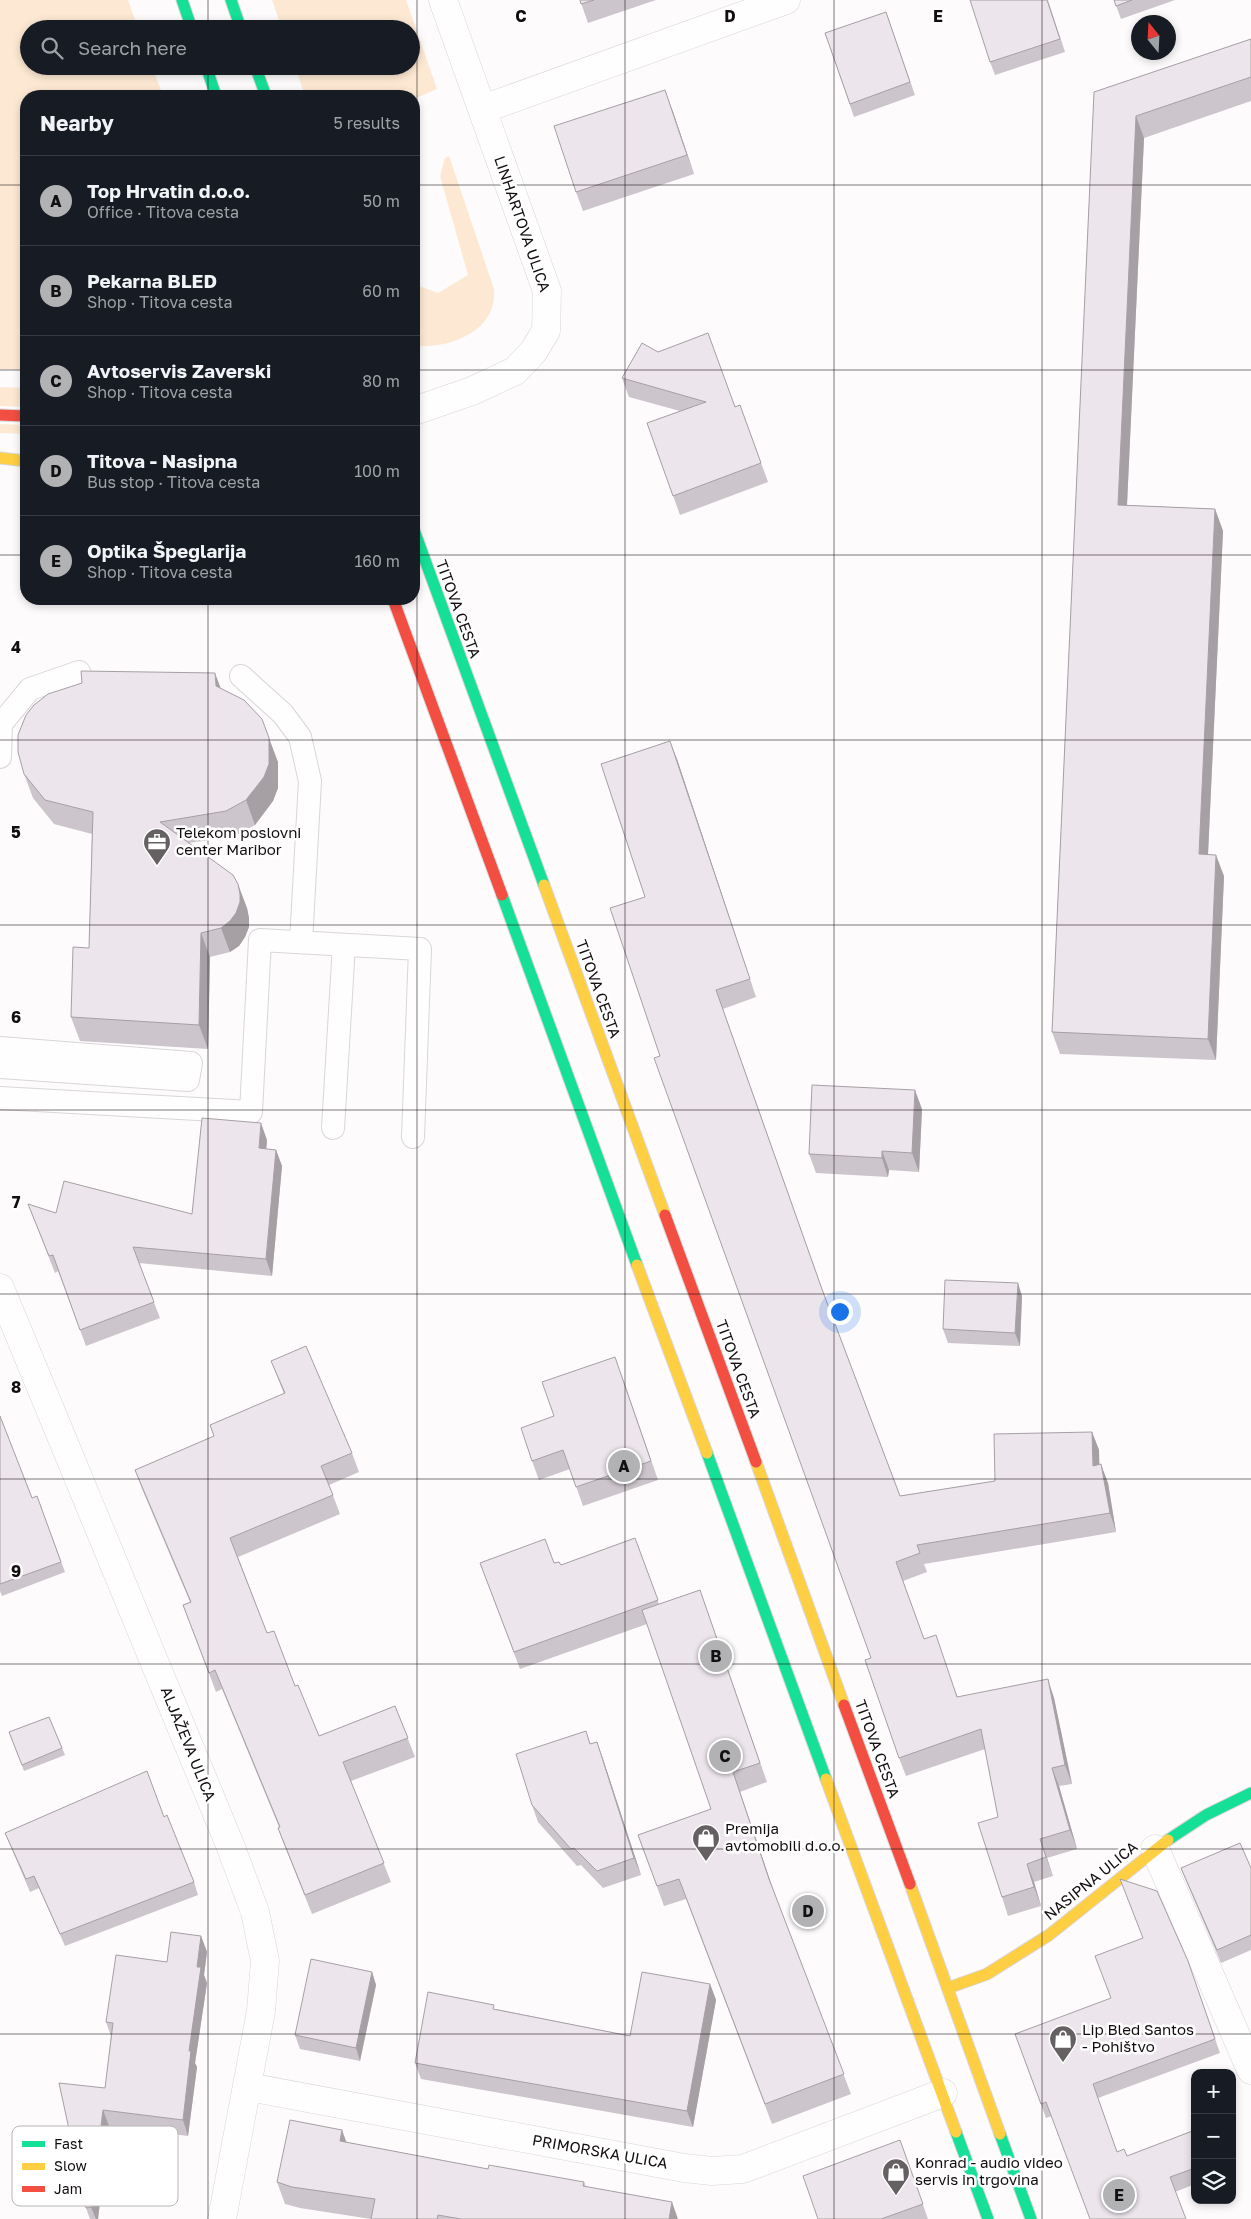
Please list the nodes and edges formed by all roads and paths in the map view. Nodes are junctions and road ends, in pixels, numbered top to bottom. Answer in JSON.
{"nodes":[{"id":1,"x":182,"y":0,"type":"edge"},
{"id":2,"x":231,"y":0,"type":"edge"},
{"id":3,"x":443,"y":0,"type":"edge"},
{"id":4,"x":786,"y":0,"type":"edge"},
{"id":5,"x":189,"y":20,"type":"edge"},
{"id":6,"x":238,"y":20,"type":"edge"},
{"id":7,"x":209,"y":75,"type":"edge"},
{"id":8,"x":258,"y":75,"type":"edge"},
{"id":9,"x":214,"y":90,"type":"edge"},
{"id":10,"x":264,"y":90,"type":"edge"},
{"id":11,"x":483,"y":110,"type":"junction"},
{"id":12,"x":420,"y":394,"type":"edge"},
{"id":13,"x":445,"y":400,"type":"junction"},
{"id":14,"x":420,"y":409,"type":"edge"},
{"id":15,"x":0,"y":415,"type":"edge"},
{"id":16,"x":20,"y":416,"type":"edge"},
{"id":17,"x":0,"y":458,"type":"edge"},
{"id":18,"x":20,"y":460,"type":"edge"},
{"id":19,"x":420,"y":546,"type":"edge"},
{"id":20,"x":395,"y":605,"type":"edge"},
{"id":21,"x":79,"y":672,"type":"edge"},
{"id":22,"x":241,"y":676,"type":"dead end"},
{"id":23,"x":0,"y":757,"type":"edge"},
{"id":24,"x":301,"y":942,"type":"junction"},
{"id":25,"x":344,"y":945,"type":"junction"},
{"id":26,"x":0,"y":1048,"type":"edge"},
{"id":27,"x":0,"y":1067,"type":"edge"},
{"id":28,"x":0,"y":1098,"type":"edge"},
{"id":29,"x":333,"y":1128,"type":"dead end"},
{"id":30,"x":413,"y":1137,"type":"dead end"},
{"id":31,"x":0,"y":1288,"type":"edge"},
{"id":32,"x":1251,"y":1793,"type":"edge"},
{"id":33,"x":1155,"y":1849,"type":"junction"},
{"id":34,"x":948,"y":1988,"type":"junction"},
{"id":35,"x":1251,"y":2070,"type":"edge"},
{"id":36,"x":248,"y":2087,"type":"junction"},
{"id":37,"x":943,"y":2093,"type":"junction"},
{"id":38,"x":222,"y":2219,"type":"edge"},
{"id":39,"x":988,"y":2219,"type":"edge"},
{"id":40,"x":1030,"y":2219,"type":"edge"}],
"edges":[{"from":1,"to":5,"type":"main road"},
{"from":2,"to":6,"type":"main road"},
{"from":3,"to":11,"type":"street","name":"LINHARTOVA ULICA"},
{"from":4,"to":11,"type":"street"},
{"from":7,"to":9,"type":"main road"},
{"from":8,"to":10,"type":"main road"},
{"from":11,"to":13,"type":"street","name":"LINHARTOVA ULICA"},
{"from":12,"to":13,"type":"street"},
{"from":13,"to":14,"type":"street","name":"LINHARTOVA ULICA"},
{"from":15,"to":16,"type":"main road"},
{"from":17,"to":18,"type":"main road"},
{"from":19,"to":34,"type":"main road","name":"TITOVA CESTA"},
{"from":20,"to":37,"type":"main road"},
{"from":21,"to":23,"type":"lane"},
{"from":22,"to":24,"type":"lane"},
{"from":24,"to":25,"type":"lane"},
{"from":24,"to":28,"type":"lane"},
{"from":25,"to":29,"type":"lane"},
{"from":25,"to":30,"type":"lane"},
{"from":26,"to":27,"type":"lane"},
{"from":31,"to":36,"type":"street","name":"ALJAŽEVA ULICA"},
{"from":32,"to":33,"type":"main road","name":"NASIPNA ULICA"},
{"from":33,"to":34,"type":"main road","name":"NASIPNA ULICA"},
{"from":33,"to":35,"type":"street"},
{"from":34,"to":40,"type":"main road","name":"TITOVA CESTA"},
{"from":36,"to":37,"type":"street","name":"PRIMORSKA ULICA"},
{"from":36,"to":38,"type":"street","name":"ALJAŽEVA ULICA"},
{"from":37,"to":39,"type":"main road"}]}
